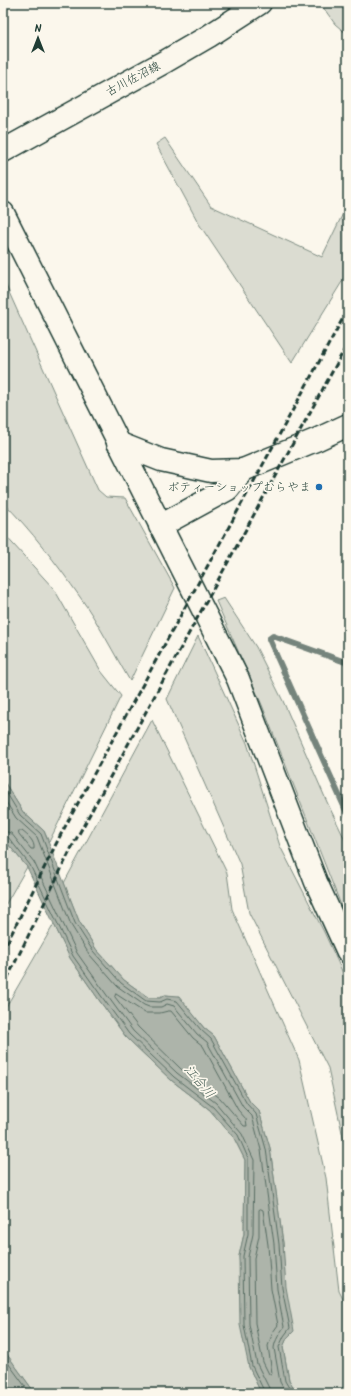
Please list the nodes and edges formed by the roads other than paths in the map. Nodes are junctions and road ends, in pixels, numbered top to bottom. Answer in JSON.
{"nodes":[{"id":1,"x":260,"y":3,"type":"edge"},
{"id":2,"x":3,"y":151,"type":"edge"},
{"id":3,"x":3,"y":213,"type":"edge"},
{"id":4,"x":348,"y":425,"type":"edge"},
{"id":5,"x":118,"y":443,"type":"junction"},
{"id":6,"x":243,"y":470,"type":"junction"},
{"id":7,"x":160,"y":526,"type":"junction"},
{"id":8,"x":348,"y":952,"type":"edge"}],
"edges":[{"from":1,"to":2,"type":"street","name":"古川佐沼線"},
{"from":3,"to":5,"type":"street"},
{"from":4,"to":6,"type":"street"},
{"from":5,"to":6,"type":"street"},
{"from":5,"to":7,"type":"street"},
{"from":6,"to":7,"type":"street"},
{"from":7,"to":8,"type":"street"}]}
